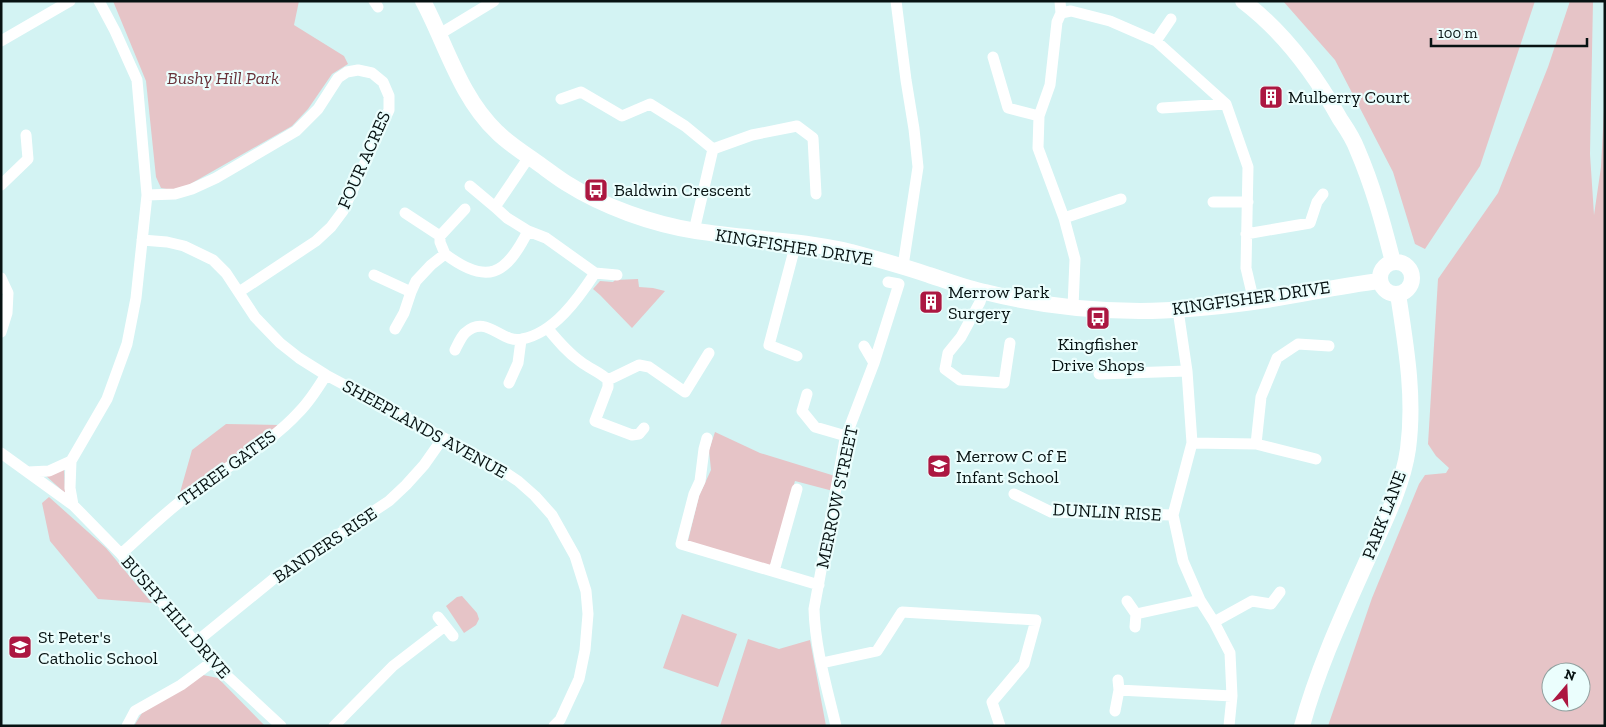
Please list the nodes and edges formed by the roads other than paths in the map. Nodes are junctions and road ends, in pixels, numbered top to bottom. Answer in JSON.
{"nodes":[{"id":1,"x":70,"y":1,"type":"edge"},
{"id":2,"x":99,"y":1,"type":"edge"},
{"id":3,"x":423,"y":1,"type":"edge"},
{"id":4,"x":494,"y":1,"type":"edge"},
{"id":5,"x":896,"y":1,"type":"edge"},
{"id":6,"x":1243,"y":1,"type":"edge"},
{"id":7,"x":1060,"y":7,"type":"edge"},
{"id":8,"x":1171,"y":19,"type":"dead end"},
{"id":9,"x":438,"y":35,"type":"junction"},
{"id":10,"x":1,"y":41,"type":"edge"},
{"id":11,"x":1156,"y":41,"type":"junction"},
{"id":12,"x":993,"y":57,"type":"dead end"},
{"id":13,"x":561,"y":99,"type":"dead end"},
{"id":14,"x":1226,"y":104,"type":"junction"},
{"id":15,"x":1162,"y":108,"type":"dead end"},
{"id":16,"x":1039,"y":116,"type":"junction"},
{"id":17,"x":26,"y":135,"type":"dead end"},
{"id":18,"x":713,"y":149,"type":"junction"},
{"id":19,"x":529,"y":157,"type":"junction"},
{"id":20,"x":1,"y":184,"type":"edge"},
{"id":21,"x":470,"y":186,"type":"dead end"},
{"id":22,"x":816,"y":194,"type":"dead end"},
{"id":23,"x":1323,"y":194,"type":"dead end"},
{"id":24,"x":147,"y":195,"type":"junction"},
{"id":25,"x":1121,"y":199,"type":"dead end"},
{"id":26,"x":1213,"y":202,"type":"dead end"},
{"id":27,"x":1248,"y":202,"type":"junction"},
{"id":28,"x":495,"y":207,"type":"junction"},
{"id":29,"x":465,"y":209,"type":"dead end"},
{"id":30,"x":405,"y":213,"type":"dead end"},
{"id":31,"x":1064,"y":218,"type":"junction"},
{"id":32,"x":528,"y":231,"type":"junction"},
{"id":33,"x":694,"y":231,"type":"junction"},
{"id":34,"x":1246,"y":234,"type":"junction"},
{"id":35,"x":440,"y":236,"type":"junction"},
{"id":36,"x":142,"y":240,"type":"junction"},
{"id":37,"x":796,"y":244,"type":"junction"},
{"id":38,"x":445,"y":254,"type":"junction"},
{"id":39,"x":1393,"y":262,"type":"junction"},
{"id":40,"x":903,"y":266,"type":"junction"},
{"id":41,"x":595,"y":273,"type":"junction"},
{"id":42,"x":374,"y":275,"type":"dead end"},
{"id":43,"x":617,"y":275,"type":"dead end"},
{"id":44,"x":1,"y":278,"type":"edge"},
{"id":45,"x":1380,"y":281,"type":"junction"},
{"id":46,"x":888,"y":282,"type":"dead end"},
{"id":47,"x":239,"y":292,"type":"junction"},
{"id":48,"x":410,"y":292,"type":"junction"},
{"id":49,"x":983,"y":292,"type":"junction"},
{"id":50,"x":1398,"y":294,"type":"junction"},
{"id":51,"x":1254,"y":302,"type":"junction"},
{"id":52,"x":1072,"y":307,"type":"junction"},
{"id":53,"x":1178,"y":310,"type":"junction"},
{"id":54,"x":548,"y":328,"type":"junction"},
{"id":55,"x":395,"y":329,"type":"dead end"},
{"id":56,"x":1,"y":332,"type":"edge"},
{"id":57,"x":520,"y":340,"type":"junction"},
{"id":58,"x":1010,"y":343,"type":"dead end"},
{"id":59,"x":864,"y":346,"type":"dead end"},
{"id":60,"x":1329,"y":346,"type":"dead end"},
{"id":61,"x":455,"y":350,"type":"dead end"},
{"id":62,"x":709,"y":353,"type":"dead end"},
{"id":63,"x":797,"y":356,"type":"dead end"},
{"id":64,"x":874,"y":363,"type":"junction"},
{"id":65,"x":1187,"y":371,"type":"junction"},
{"id":66,"x":1099,"y":374,"type":"dead end"},
{"id":67,"x":326,"y":375,"type":"junction"},
{"id":68,"x":608,"y":380,"type":"junction"},
{"id":69,"x":509,"y":382,"type":"dead end"},
{"id":70,"x":807,"y":394,"type":"dead end"},
{"id":71,"x":644,"y":428,"type":"dead end"},
{"id":72,"x":846,"y":436,"type":"junction"},
{"id":73,"x":443,"y":438,"type":"junction"},
{"id":74,"x":707,"y":438,"type":"dead end"},
{"id":75,"x":1192,"y":443,"type":"junction"},
{"id":76,"x":1256,"y":444,"type":"junction"},
{"id":77,"x":1,"y":453,"type":"edge"},
{"id":78,"x":1316,"y":459,"type":"dead end"},
{"id":79,"x":71,"y":461,"type":"junction"},
{"id":80,"x":28,"y":472,"type":"junction"},
{"id":81,"x":797,"y":490,"type":"dead end"},
{"id":82,"x":1014,"y":494,"type":"dead end"},
{"id":83,"x":74,"y":505,"type":"junction"},
{"id":84,"x":1172,"y":515,"type":"junction"},
{"id":85,"x":122,"y":554,"type":"junction"},
{"id":86,"x":774,"y":571,"type":"junction"},
{"id":87,"x":819,"y":585,"type":"junction"},
{"id":88,"x":1280,"y":592,"type":"dead end"},
{"id":89,"x":1200,"y":600,"type":"junction"},
{"id":90,"x":1127,"y":601,"type":"dead end"},
{"id":91,"x":1136,"y":614,"type":"junction"},
{"id":92,"x":1214,"y":622,"type":"junction"},
{"id":93,"x":1135,"y":626,"type":"dead end"},
{"id":94,"x":453,"y":636,"type":"dead end"},
{"id":95,"x":196,"y":642,"type":"junction"},
{"id":96,"x":212,"y":662,"type":"junction"},
{"id":97,"x":822,"y":662,"type":"junction"},
{"id":98,"x":1232,"y":696,"type":"junction"},
{"id":99,"x":1115,"y":711,"type":"dead end"},
{"id":100,"x":127,"y":726,"type":"edge"},
{"id":101,"x":281,"y":726,"type":"edge"},
{"id":102,"x":334,"y":726,"type":"edge"},
{"id":103,"x":554,"y":726,"type":"edge"},
{"id":104,"x":836,"y":726,"type":"edge"},
{"id":105,"x":1000,"y":726,"type":"edge"},
{"id":106,"x":1229,"y":726,"type":"edge"},
{"id":107,"x":1302,"y":726,"type":"edge"}],
"edges":[{"from":1,"to":10,"type":"street"},
{"from":2,"to":24,"type":"street"},
{"from":3,"to":9,"type":"street","name":"KINGFISHER DRIVE"},
{"from":4,"to":9,"type":"street"},
{"from":5,"to":40,"type":"street"},
{"from":6,"to":39,"type":"street"},
{"from":7,"to":11,"type":"street"},
{"from":7,"to":16,"type":"street"},
{"from":8,"to":11,"type":"street"},
{"from":9,"to":19,"type":"street","name":"KINGFISHER DRIVE"},
{"from":11,"to":14,"type":"street"},
{"from":12,"to":16,"type":"street"},
{"from":13,"to":18,"type":"street"},
{"from":14,"to":15,"type":"street"},
{"from":14,"to":27,"type":"street"},
{"from":16,"to":31,"type":"street"},
{"from":17,"to":20,"type":"street"},
{"from":18,"to":22,"type":"street"},
{"from":18,"to":33,"type":"street"},
{"from":19,"to":28,"type":"street"},
{"from":19,"to":33,"type":"street","name":"KINGFISHER DRIVE"},
{"from":21,"to":28,"type":"street"},
{"from":23,"to":34,"type":"street"},
{"from":24,"to":36,"type":"street"},
{"from":24,"to":47,"type":"street","name":"FOUR ACRES"},
{"from":25,"to":31,"type":"street"},
{"from":26,"to":27,"type":"street"},
{"from":27,"to":34,"type":"street"},
{"from":28,"to":32,"type":"street"},
{"from":29,"to":35,"type":"street"},
{"from":30,"to":35,"type":"street"},
{"from":31,"to":52,"type":"street"},
{"from":32,"to":38,"type":"street"},
{"from":32,"to":41,"type":"street"},
{"from":33,"to":37,"type":"street","name":"KINGFISHER DRIVE"},
{"from":34,"to":51,"type":"street"},
{"from":35,"to":38,"type":"street"},
{"from":36,"to":47,"type":"street","name":"SHEEPLANDS AVENUE"},
{"from":36,"to":79,"type":"street"},
{"from":37,"to":40,"type":"street","name":"KINGFISHER DRIVE"},
{"from":37,"to":63,"type":"street"},
{"from":38,"to":48,"type":"street"},
{"from":39,"to":45,"type":"street"},
{"from":39,"to":50,"type":"street"},
{"from":40,"to":49,"type":"street","name":"KINGFISHER DRIVE"},
{"from":41,"to":43,"type":"street"},
{"from":41,"to":54,"type":"street"},
{"from":42,"to":48,"type":"street"},
{"from":44,"to":56,"type":"street"},
{"from":45,"to":50,"type":"street"},
{"from":45,"to":51,"type":"street","name":"KINGFISHER DRIVE"},
{"from":46,"to":64,"type":"street","name":"MERROW STREET"},
{"from":47,"to":67,"type":"street","name":"SHEEPLANDS AVENUE"},
{"from":48,"to":55,"type":"street"},
{"from":49,"to":52,"type":"street","name":"KINGFISHER DRIVE"},
{"from":49,"to":58,"type":"street"},
{"from":50,"to":107,"type":"street","name":"PARK LANE"},
{"from":51,"to":53,"type":"street","name":"KINGFISHER DRIVE"},
{"from":52,"to":53,"type":"street","name":"KINGFISHER DRIVE"},
{"from":53,"to":65,"type":"street"},
{"from":54,"to":57,"type":"street"},
{"from":54,"to":68,"type":"street"},
{"from":57,"to":61,"type":"street"},
{"from":57,"to":69,"type":"street"},
{"from":59,"to":64,"type":"street"},
{"from":60,"to":76,"type":"street"},
{"from":62,"to":68,"type":"street"},
{"from":64,"to":72,"type":"street","name":"MERROW STREET"},
{"from":65,"to":66,"type":"street"},
{"from":65,"to":75,"type":"street"},
{"from":67,"to":73,"type":"street","name":"SHEEPLANDS AVENUE"},
{"from":67,"to":85,"type":"street","name":"THREE GATES"},
{"from":68,"to":71,"type":"street"},
{"from":70,"to":72,"type":"street"},
{"from":72,"to":87,"type":"street","name":"MERROW STREET"},
{"from":73,"to":95,"type":"street","name":"BANDERS RISE"},
{"from":73,"to":103,"type":"street","name":"SHEEPLANDS AVENUE"},
{"from":74,"to":86,"type":"street"},
{"from":75,"to":76,"type":"street"},
{"from":75,"to":84,"type":"street"},
{"from":76,"to":78,"type":"street"},
{"from":77,"to":80,"type":"street","name":"BUSHY HILL DRIVE"},
{"from":79,"to":80,"type":"street"},
{"from":79,"to":83,"type":"street"},
{"from":80,"to":83,"type":"street","name":"BUSHY HILL DRIVE"},
{"from":81,"to":86,"type":"street"},
{"from":82,"to":84,"type":"street","name":"DUNLIN RISE"},
{"from":83,"to":85,"type":"street","name":"BUSHY HILL DRIVE"},
{"from":84,"to":89,"type":"street"},
{"from":85,"to":95,"type":"street","name":"BUSHY HILL DRIVE"},
{"from":86,"to":87,"type":"street"},
{"from":87,"to":97,"type":"street","name":"MERROW STREET"},
{"from":88,"to":92,"type":"street"},
{"from":89,"to":91,"type":"street"},
{"from":89,"to":92,"type":"street"},
{"from":90,"to":91,"type":"street"},
{"from":91,"to":93,"type":"street"},
{"from":92,"to":98,"type":"street"},
{"from":94,"to":102,"type":"street"},
{"from":95,"to":96,"type":"street","name":"BUSHY HILL DRIVE"},
{"from":96,"to":100,"type":"street"},
{"from":96,"to":101,"type":"street","name":"BUSHY HILL DRIVE"},
{"from":97,"to":104,"type":"street","name":"MERROW STREET"},
{"from":97,"to":105,"type":"street"},
{"from":98,"to":99,"type":"street"},
{"from":98,"to":106,"type":"street"}]}
